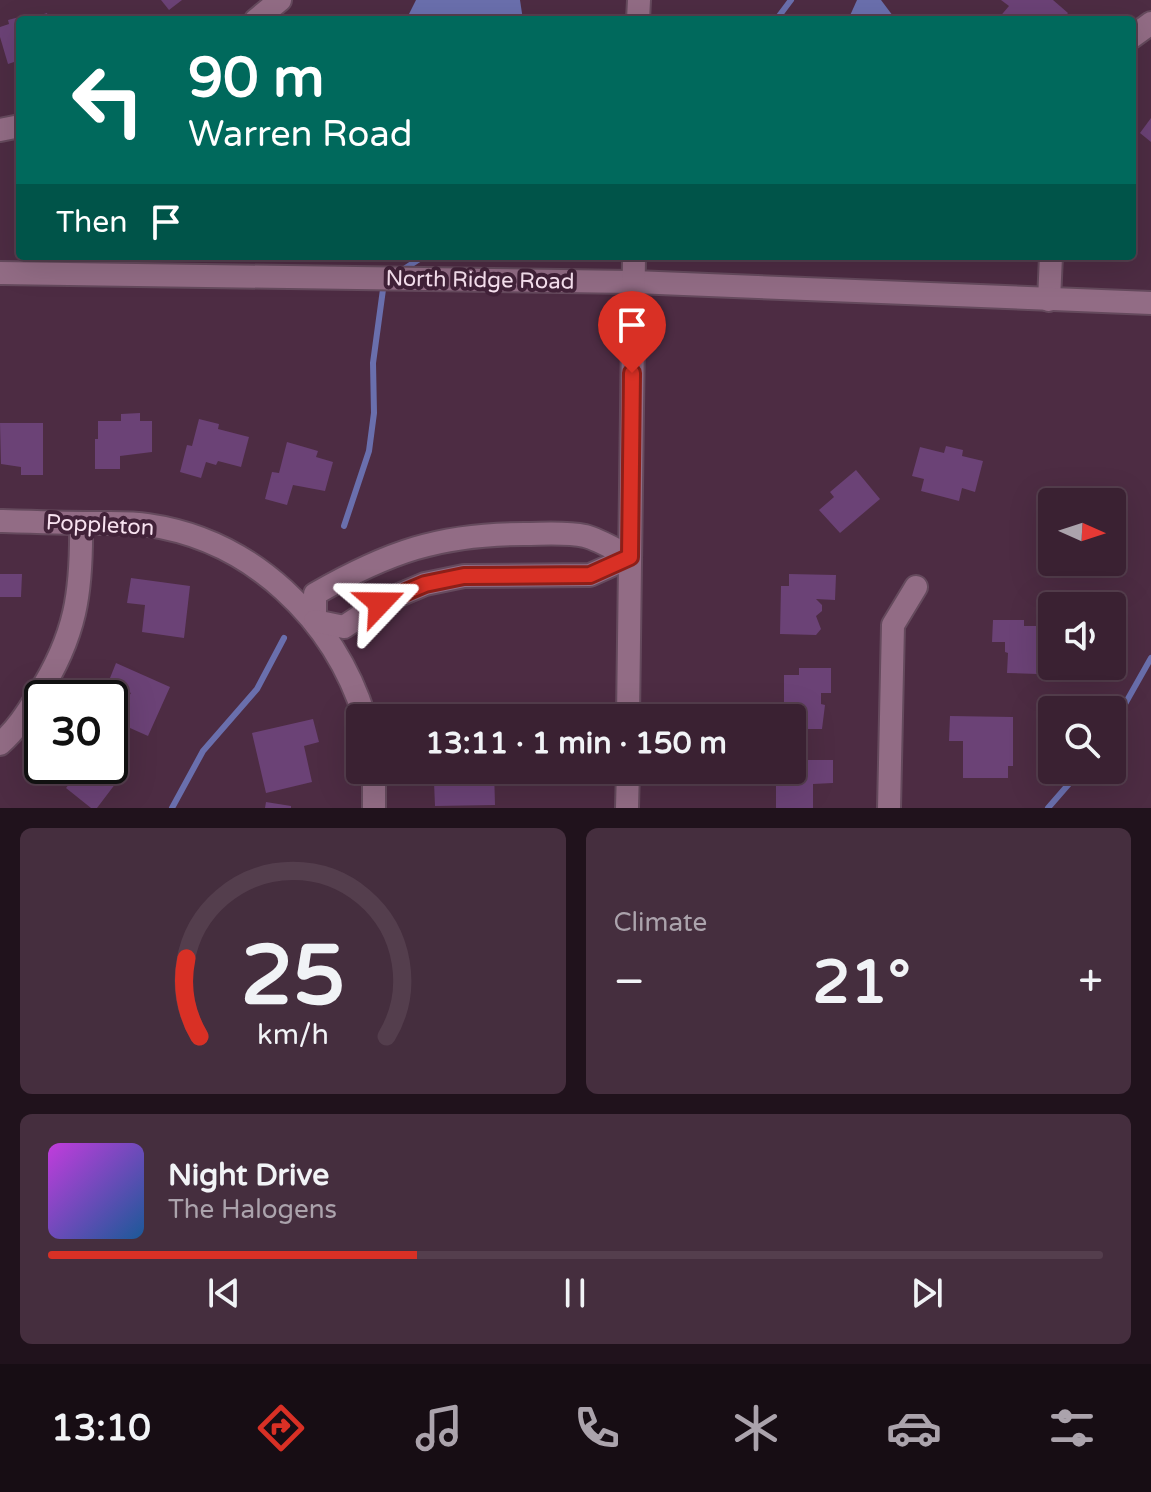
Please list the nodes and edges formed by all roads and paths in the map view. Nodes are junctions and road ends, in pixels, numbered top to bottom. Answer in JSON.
{"nodes":[{"id":1,"x":280,"y":0,"type":"edge"},
{"id":2,"x":261,"y":16,"type":"edge"},
{"id":3,"x":634,"y":260,"type":"edge"},
{"id":4,"x":1051,"y":260,"type":"edge"},
{"id":5,"x":0,"y":273,"type":"edge"},
{"id":6,"x":634,"y":282,"type":"junction"},
{"id":7,"x":1049,"y":300,"type":"junction"},
{"id":8,"x":1151,"y":303,"type":"edge"},
{"id":9,"x":0,"y":521,"type":"edge"},
{"id":10,"x":81,"y":523,"type":"junction"},
{"id":11,"x":630,"y":557,"type":"junction"},
{"id":12,"x":916,"y":587,"type":"dead end"},
{"id":13,"x":315,"y":621,"type":"junction"},
{"id":14,"x":360,"y":704,"type":"edge"},
{"id":15,"x":628,"y":704,"type":"edge"},
{"id":16,"x":0,"y":744,"type":"edge"},
{"id":17,"x":374,"y":784,"type":"edge"},
{"id":18,"x":628,"y":784,"type":"edge"},
{"id":19,"x":374,"y":808,"type":"edge"},
{"id":20,"x":627,"y":808,"type":"edge"},
{"id":21,"x":889,"y":808,"type":"edge"}],
"edges":[{"from":1,"to":2,"type":"street"},
{"from":3,"to":6,"type":"street"},
{"from":4,"to":7,"type":"street"},
{"from":5,"to":6,"type":"street","name":"North Ridge Road"},
{"from":6,"to":7,"type":"street","name":"North Ridge Road"},
{"from":6,"to":11,"type":"street"},
{"from":7,"to":8,"type":"street","name":"North Ridge Road"},
{"from":9,"to":10,"type":"street","name":"Poppleton"},
{"from":10,"to":13,"type":"street","name":"Poppleton"},
{"from":10,"to":16,"type":"street"},
{"from":11,"to":13,"type":"street"},
{"from":11,"to":13,"type":"street"},
{"from":11,"to":15,"type":"street"},
{"from":12,"to":21,"type":"street"},
{"from":13,"to":14,"type":"street","name":"Poppleton"},
{"from":17,"to":19,"type":"street"},
{"from":18,"to":20,"type":"street"}]}
